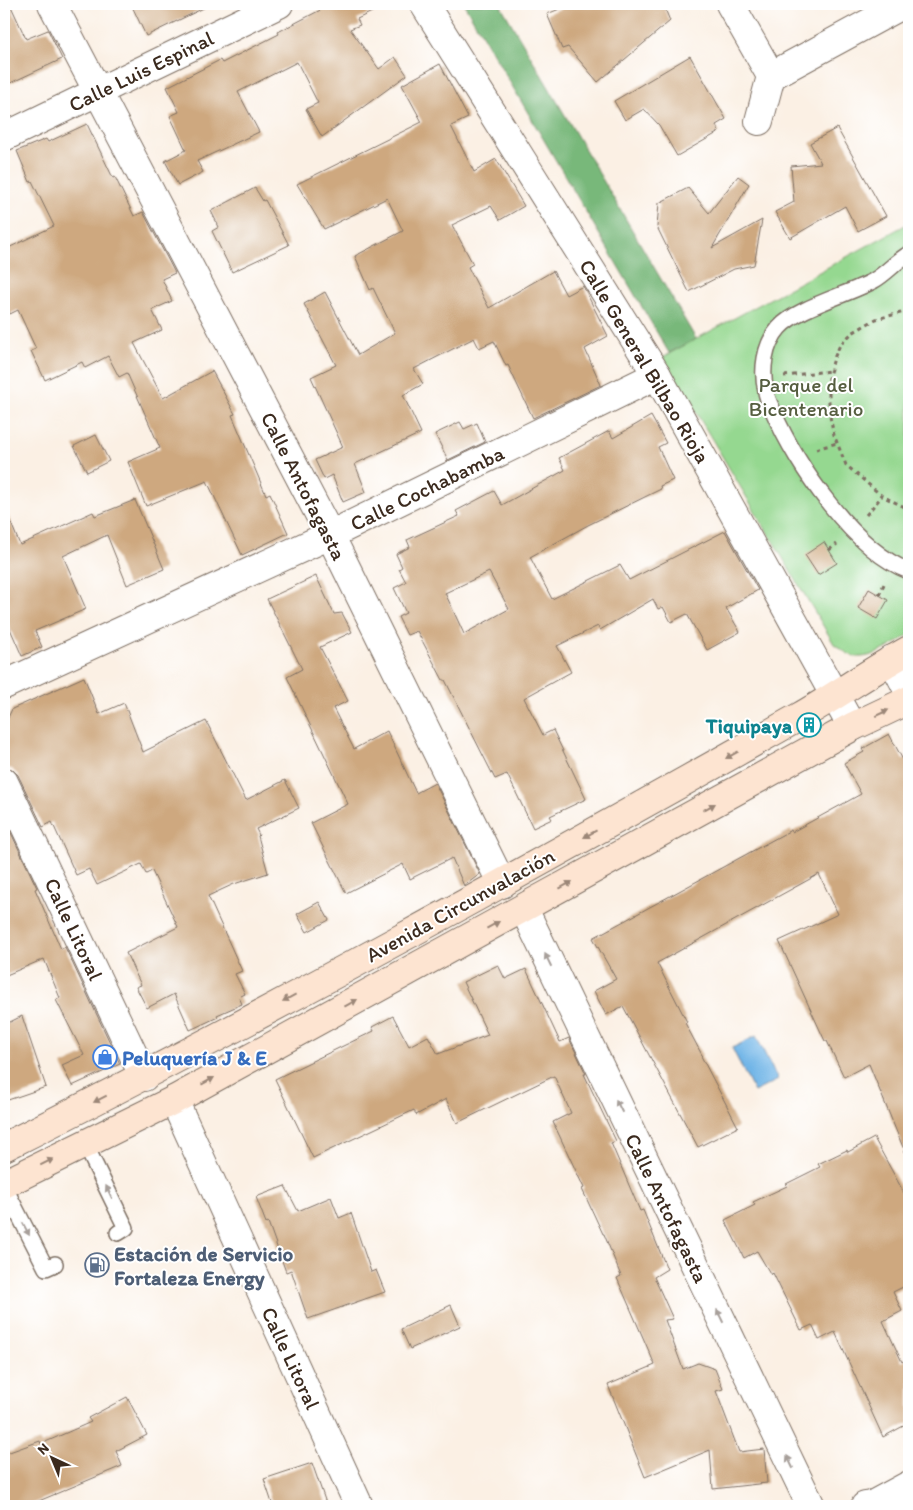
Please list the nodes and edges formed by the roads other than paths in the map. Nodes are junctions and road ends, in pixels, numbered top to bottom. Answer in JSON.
{"nodes":[{"id":1,"x":52,"y":4,"type":"edge"},
{"id":2,"x":278,"y":4,"type":"edge"},
{"id":3,"x":424,"y":4,"type":"edge"},
{"id":4,"x":730,"y":4,"type":"edge"},
{"id":5,"x":904,"y":4,"type":"edge"},
{"id":6,"x":771,"y":76,"type":"junction"},
{"id":7,"x":97,"y":93,"type":"junction"},
{"id":8,"x":759,"y":121,"type":"dead end"},
{"id":9,"x":4,"y":137,"type":"edge"},
{"id":10,"x":909,"y":254,"type":"edge"},
{"id":11,"x":657,"y":375,"type":"junction"},
{"id":12,"x":330,"y":535,"type":"junction"},
{"id":13,"x":909,"y":571,"type":"edge"},
{"id":14,"x":900,"y":654,"type":"edge"},
{"id":15,"x":4,"y":684,"type":"edge"},
{"id":16,"x":909,"y":692,"type":"edge"},
{"id":17,"x":835,"y":696,"type":"junction"},
{"id":18,"x":909,"y":700,"type":"edge"},
{"id":19,"x":852,"y":728,"type":"junction"},
{"id":20,"x":4,"y":782,"type":"edge"},
{"id":21,"x":502,"y":884,"type":"junction"},
{"id":22,"x":524,"y":909,"type":"junction"},
{"id":23,"x":144,"y":1077,"type":"junction"},
{"id":24,"x":174,"y":1100,"type":"junction"},
{"id":25,"x":85,"y":1144,"type":"junction"},
{"id":26,"x":4,"y":1147,"type":"edge"},
{"id":27,"x":4,"y":1185,"type":"edge"},
{"id":28,"x":118,"y":1232,"type":"dead end"},
{"id":29,"x":55,"y":1264,"type":"dead end"},
{"id":30,"x":909,"y":1485,"type":"edge"},
{"id":31,"x":359,"y":1506,"type":"edge"},
{"id":32,"x":811,"y":1506,"type":"edge"},
{"id":33,"x":865,"y":1506,"type":"edge"}],
"edges":[{"from":1,"to":7,"type":"street","name":"Calle Antofagasta"},
{"from":2,"to":7,"type":"street","name":"Calle Luis Espinal"},
{"from":3,"to":11,"type":"street","name":"Calle General Bilbao Rioja"},
{"from":4,"to":6,"type":"street"},
{"from":5,"to":6,"type":"street"},
{"from":6,"to":8,"type":"street"},
{"from":7,"to":9,"type":"street","name":"Calle Luis Espinal"},
{"from":7,"to":12,"type":"street","name":"Calle Antofagasta"},
{"from":10,"to":13,"type":"lane"},
{"from":11,"to":12,"type":"street","name":"Calle Cochabamba"},
{"from":11,"to":17,"type":"street","name":"Calle General Bilbao Rioja"},
{"from":12,"to":15,"type":"street","name":"Calle Cochabamba"},
{"from":12,"to":21,"type":"street","name":"Calle Antofagasta"},
{"from":14,"to":16,"type":"street"},
{"from":14,"to":17,"type":"main road","name":"Avenida Circunvalación"},
{"from":17,"to":19,"type":"street","name":"Calle General Bilbao Rioja"},
{"from":17,"to":21,"type":"main road","name":"Avenida Circunvalación","one_way":true},
{"from":19,"to":18,"type":"main road","name":"Avenida Circunvalación","one_way":true},
{"from":22,"to":19,"type":"main road","name":"Avenida Circunvalación","one_way":true},
{"from":20,"to":23,"type":"street","name":"Calle Litoral"},
{"from":21,"to":23,"type":"main road","name":"Avenida Circunvalación","one_way":true},
{"from":24,"to":22,"type":"main road","name":"Avenida Circunvalación","one_way":true},
{"from":32,"to":22,"type":"street","name":"Calle Antofagasta","one_way":true},
{"from":23,"to":26,"type":"main road","name":"Avenida Circunvalación","one_way":true},
{"from":24,"to":25,"type":"main road","name":"Avenida Circunvalación"},
{"from":24,"to":31,"type":"street","name":"Calle Litoral"},
{"from":27,"to":25,"type":"main road","name":"Avenida Circunvalación","one_way":true},
{"from":28,"to":25,"type":"lane","one_way":true},
{"from":27,"to":29,"type":"lane","one_way":true},
{"from":30,"to":33,"type":"street"}]}
